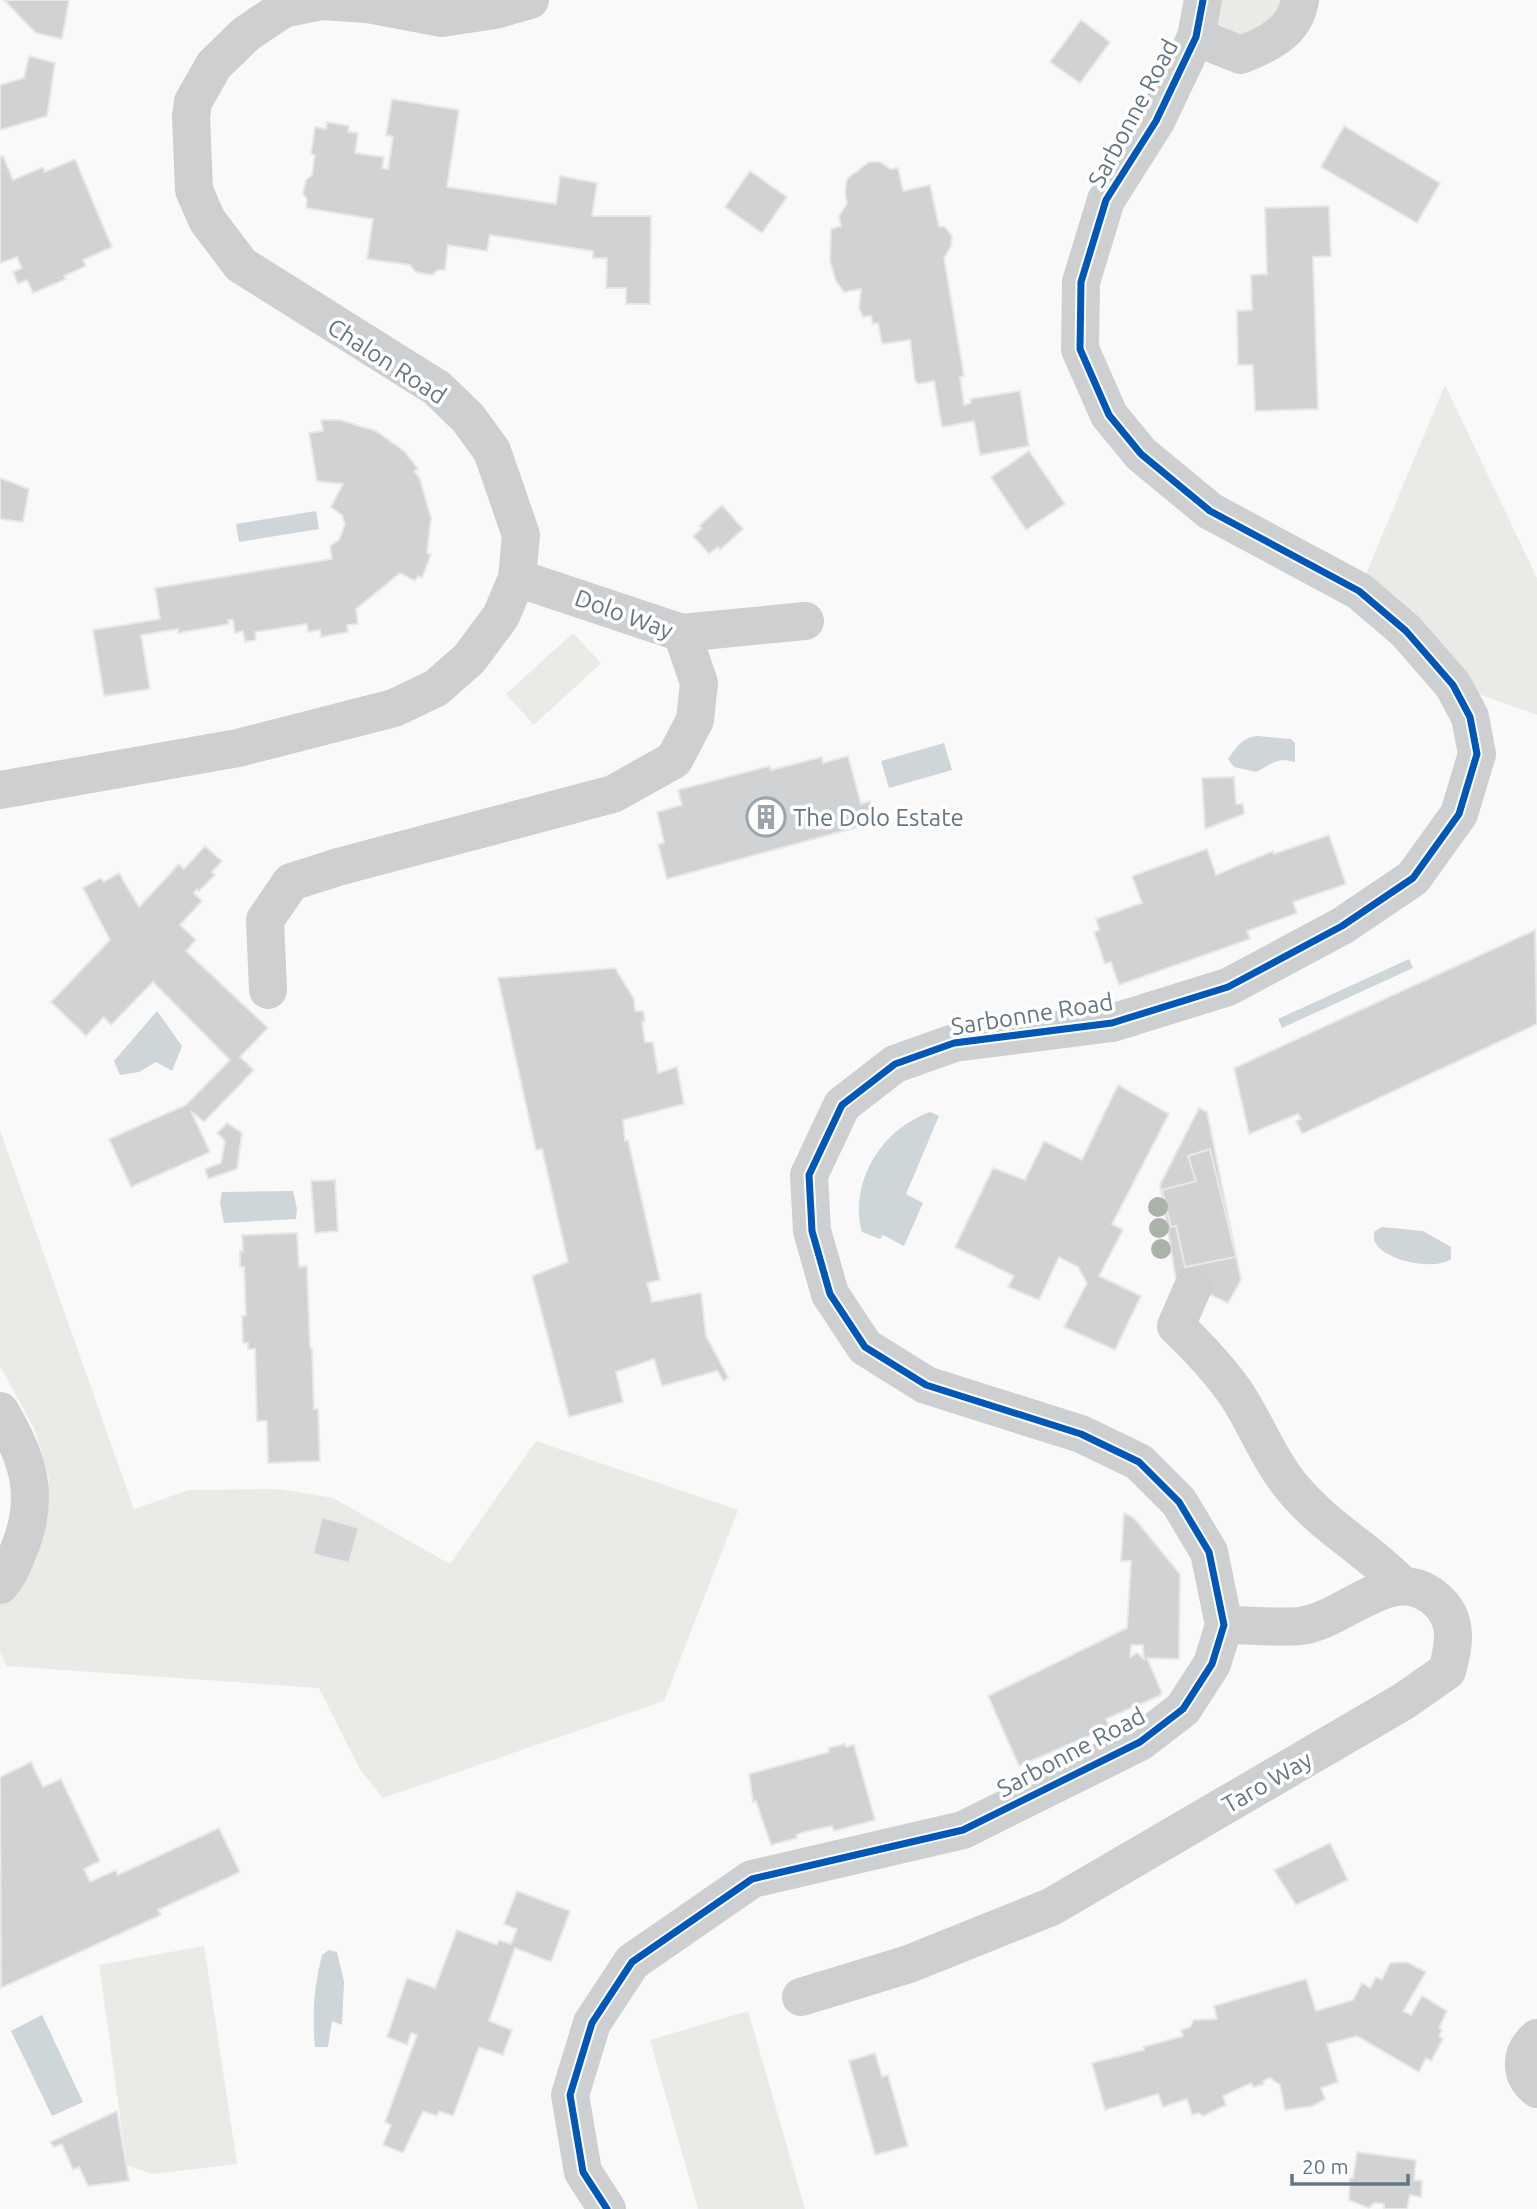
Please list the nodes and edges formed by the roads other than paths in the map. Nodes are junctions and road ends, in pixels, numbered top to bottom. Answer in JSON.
{"nodes":[{"id":1,"x":530,"y":0,"type":"edge"},
{"id":2,"x":1203,"y":0,"type":"edge"},
{"id":3,"x":1300,"y":0,"type":"edge"},
{"id":4,"x":1195,"y":37,"type":"junction"},
{"id":5,"x":517,"y":578,"type":"junction"},
{"id":6,"x":805,"y":621,"type":"dead end"},
{"id":7,"x":682,"y":633,"type":"junction"},
{"id":8,"x":0,"y":790,"type":"edge"},
{"id":9,"x":268,"y":990,"type":"dead end"},
{"id":10,"x":1192,"y":1287,"type":"dead end"},
{"id":11,"x":0,"y":1411,"type":"edge"},
{"id":12,"x":1401,"y":1584,"type":"junction"},
{"id":13,"x":0,"y":1585,"type":"edge"},
{"id":14,"x":1224,"y":1625,"type":"junction"},
{"id":15,"x":801,"y":1997,"type":"dead end"},
{"id":16,"x":1537,"y":2038,"type":"edge"},
{"id":17,"x":1537,"y":2089,"type":"edge"},
{"id":18,"x":607,"y":2209,"type":"edge"}],
"edges":[{"from":1,"to":5,"type":"street","name":"Chalon Road"},
{"from":2,"to":4,"type":"street","name":"Sarbonne Road"},
{"from":3,"to":4,"type":"street"},
{"from":4,"to":14,"type":"street","name":"Sarbonne Road"},
{"from":5,"to":7,"type":"street","name":"Dolo Way"},
{"from":5,"to":8,"type":"street","name":"Chalon Road"},
{"from":6,"to":7,"type":"street"},
{"from":7,"to":9,"type":"street","name":"Dolo Way"},
{"from":10,"to":12,"type":"street"},
{"from":11,"to":13,"type":"street"},
{"from":12,"to":14,"type":"street"},
{"from":12,"to":15,"type":"street","name":"Taro Way"},
{"from":14,"to":18,"type":"street","name":"Sarbonne Road"},
{"from":16,"to":17,"type":"street"}]}
